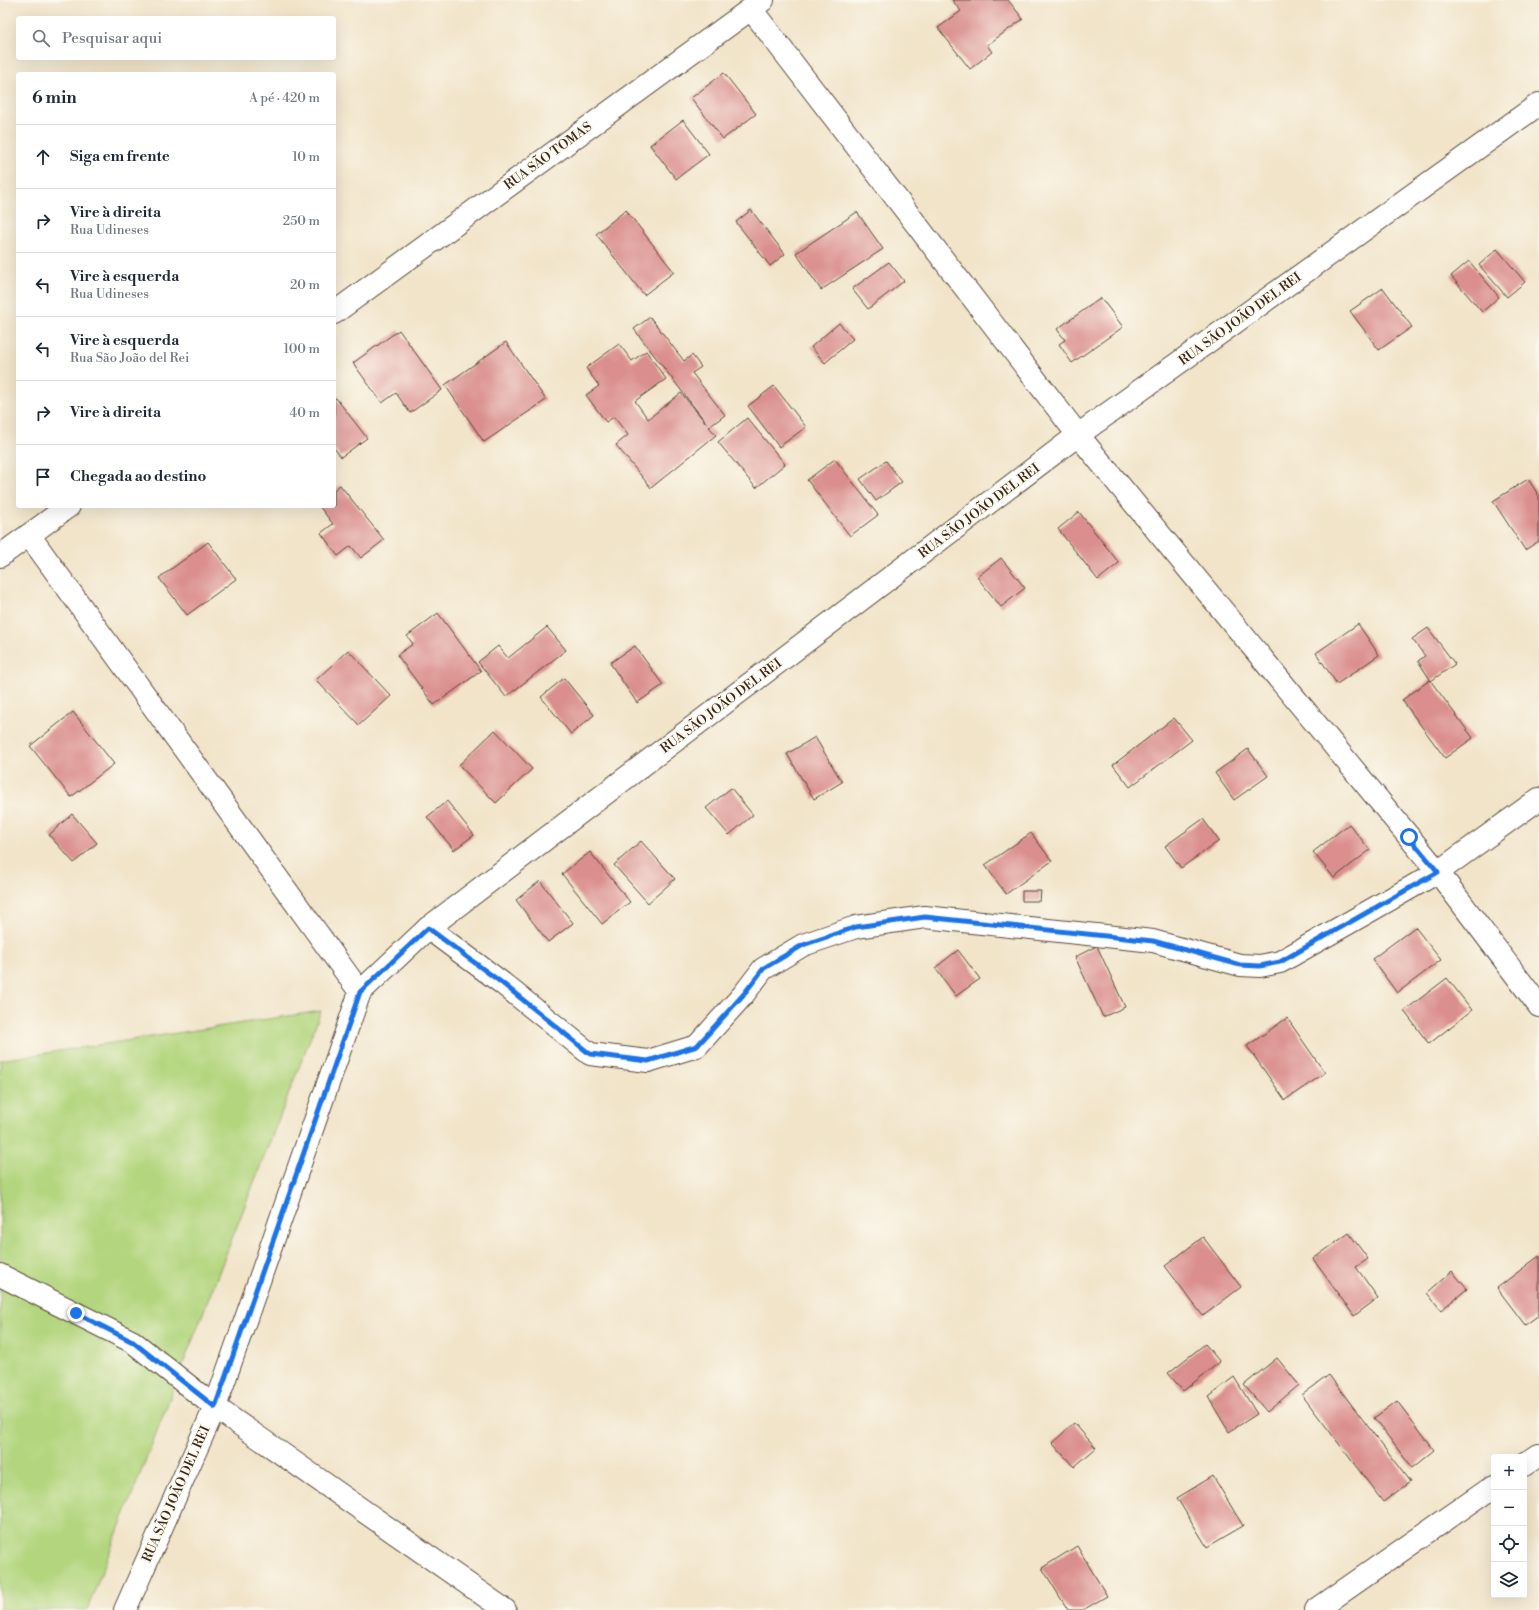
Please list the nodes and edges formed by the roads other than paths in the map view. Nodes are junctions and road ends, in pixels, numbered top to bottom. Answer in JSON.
{"nodes":[{"id":1,"x":757,"y":4,"type":"edge"},
{"id":2,"x":1539,"y":104,"type":"edge"},
{"id":3,"x":336,"y":312,"type":"edge"},
{"id":4,"x":1078,"y":436,"type":"junction"},
{"id":5,"x":66,"y":508,"type":"edge"},
{"id":6,"x":29,"y":535,"type":"junction"},
{"id":7,"x":0,"y":556,"type":"edge"},
{"id":8,"x":1539,"y":799,"type":"edge"},
{"id":9,"x":1438,"y":872,"type":"junction"},
{"id":10,"x":428,"y":928,"type":"junction"},
{"id":11,"x":360,"y":992,"type":"junction"},
{"id":12,"x":1539,"y":1006,"type":"edge"},
{"id":13,"x":0,"y":1275,"type":"edge"},
{"id":14,"x":215,"y":1407,"type":"junction"},
{"id":15,"x":1539,"y":1455,"type":"edge"},
{"id":16,"x":1527,"y":1464,"type":"edge"},
{"id":17,"x":1491,"y":1488,"type":"edge"},
{"id":18,"x":125,"y":1610,"type":"edge"},
{"id":19,"x":505,"y":1610,"type":"edge"},
{"id":20,"x":1316,"y":1610,"type":"edge"}],
"edges":[{"from":1,"to":3,"type":"street","name":"RUA SÃO TOMAS"},
{"from":1,"to":4,"type":"street"},
{"from":2,"to":4,"type":"street","name":"RUA SÃO JOÃO DEL REI"},
{"from":4,"to":9,"type":"street"},
{"from":4,"to":10,"type":"street","name":"RUA SÃO JOÃO DEL REI"},
{"from":5,"to":6,"type":"street"},
{"from":6,"to":7,"type":"street"},
{"from":6,"to":11,"type":"street"},
{"from":8,"to":9,"type":"street"},
{"from":9,"to":10,"type":"street"},
{"from":9,"to":12,"type":"street"},
{"from":10,"to":11,"type":"street","name":"RUA SÃO JOÃO DEL REI"},
{"from":11,"to":14,"type":"street","name":"RUA SÃO JOÃO DEL REI"},
{"from":13,"to":14,"type":"street"},
{"from":14,"to":18,"type":"street","name":"RUA SÃO JOÃO DEL REI"},
{"from":14,"to":19,"type":"street"},
{"from":15,"to":16,"type":"street"},
{"from":17,"to":20,"type":"street"}]}
